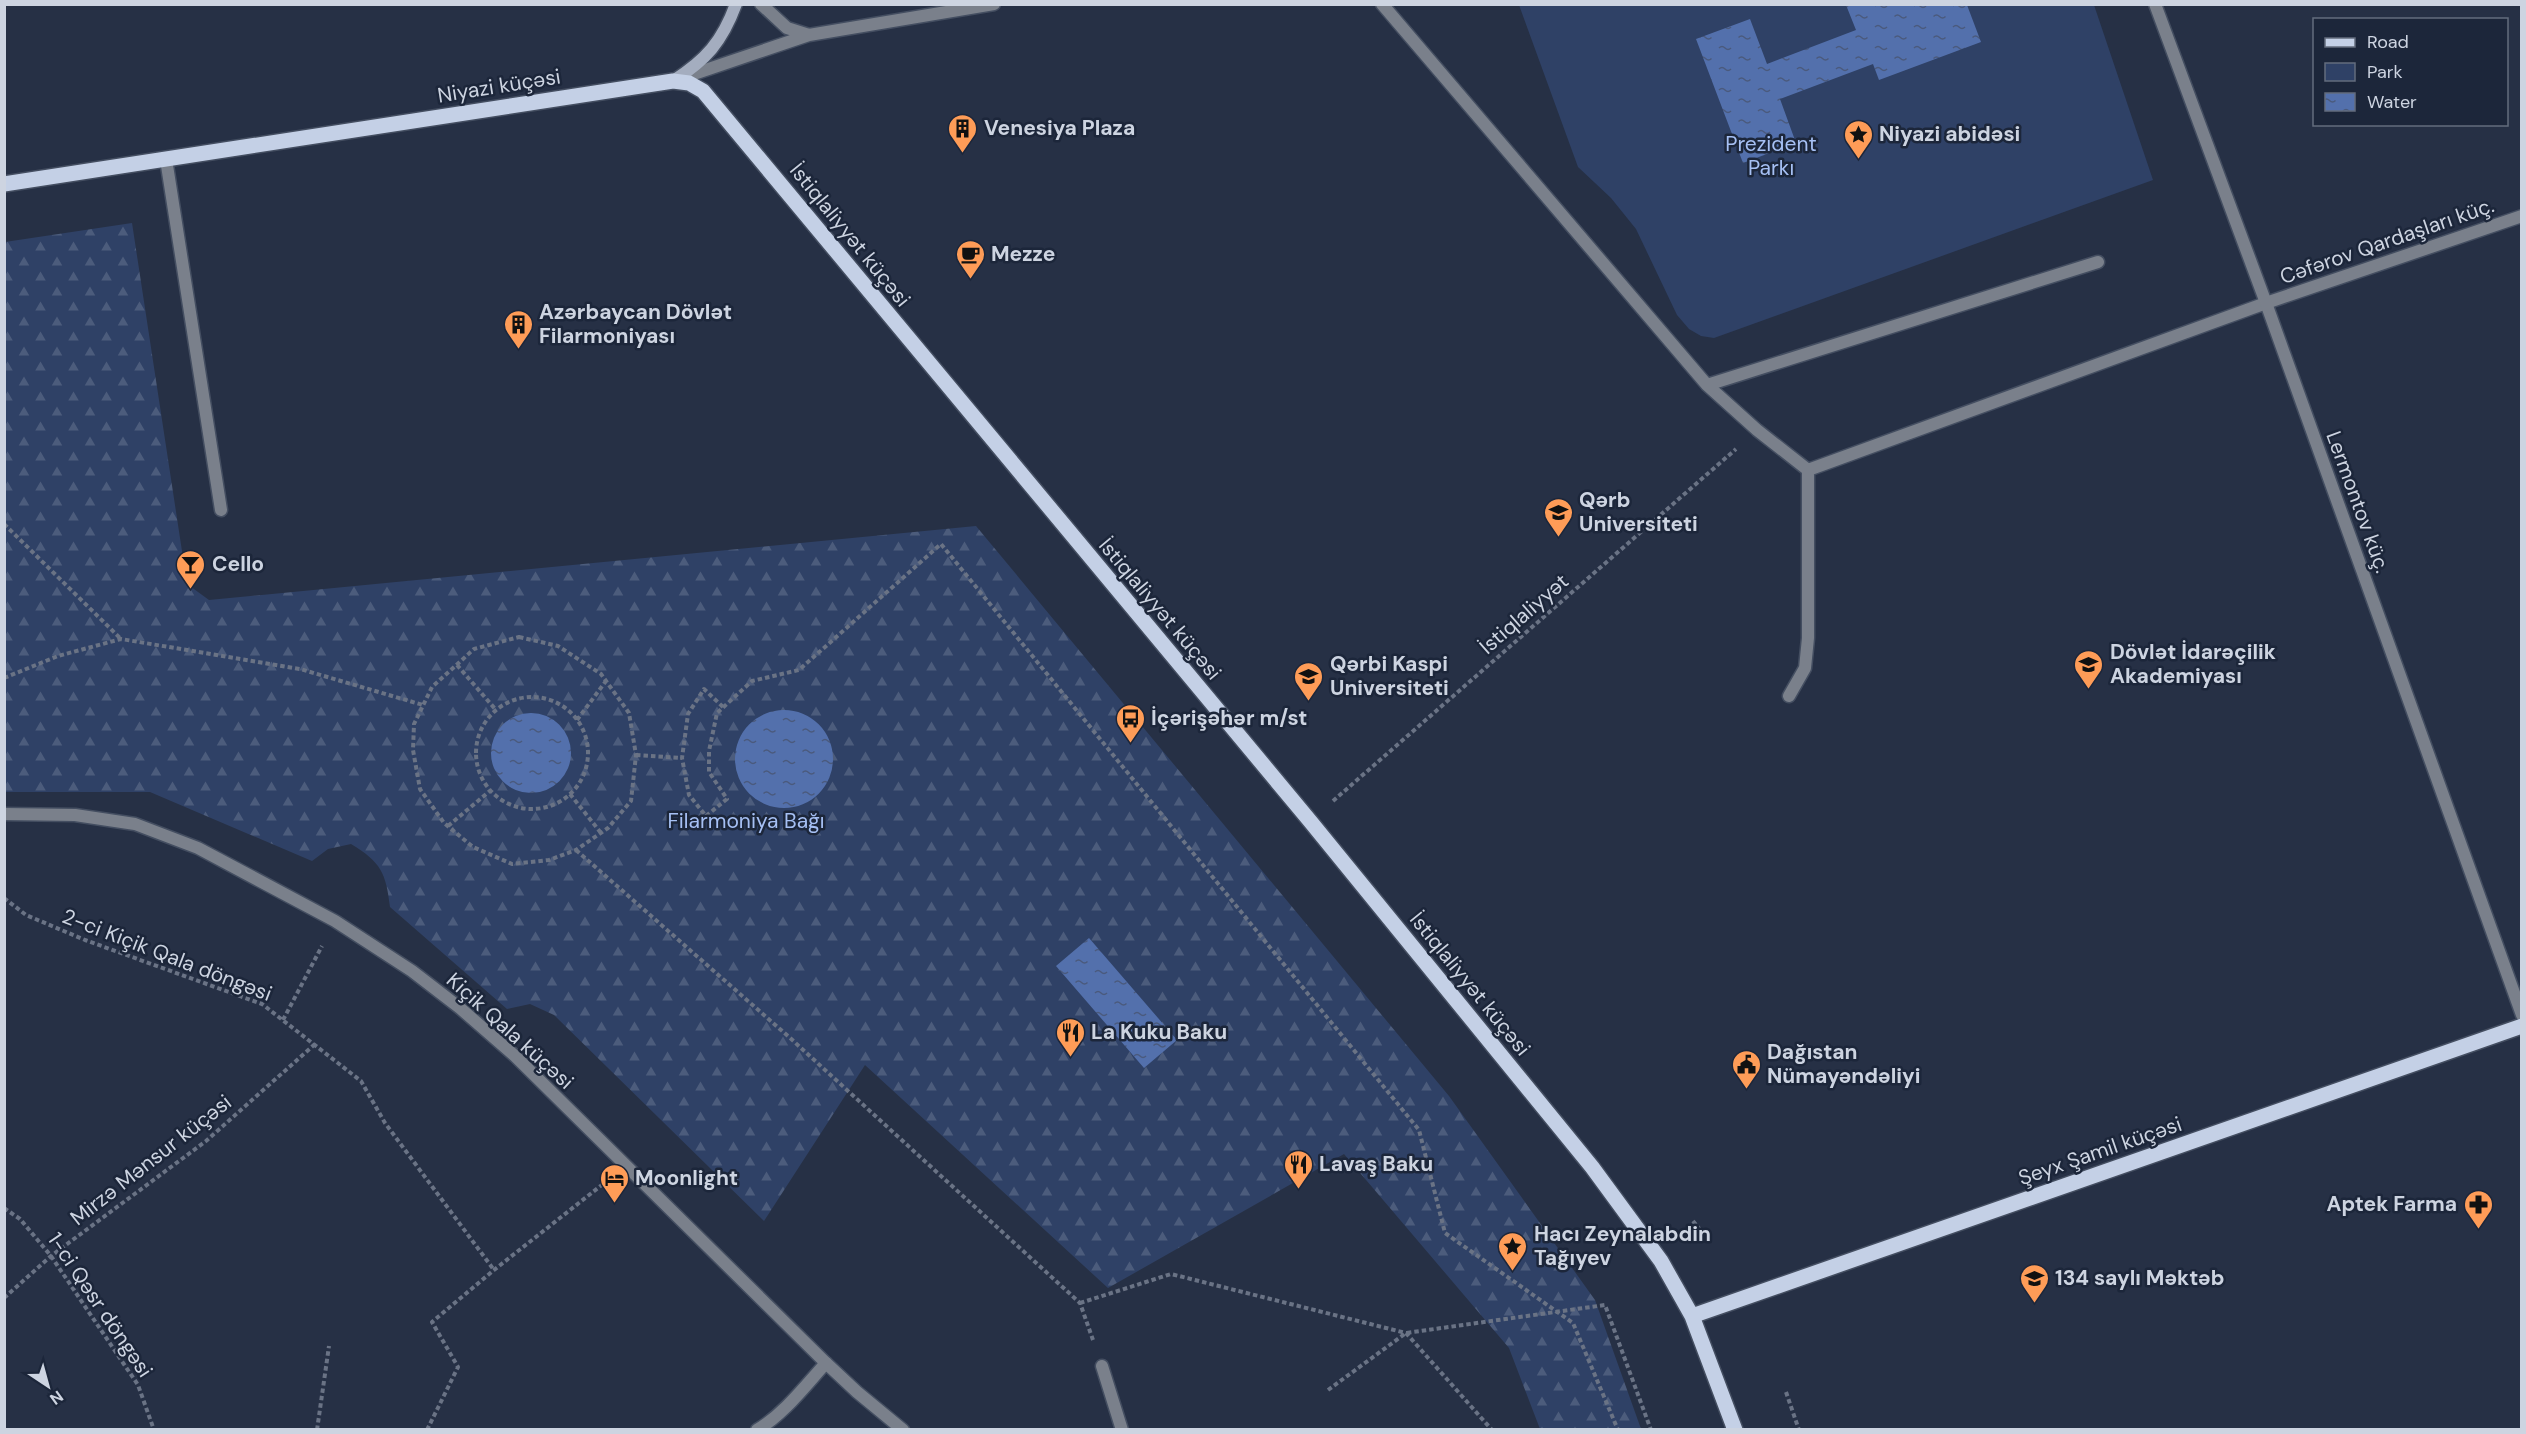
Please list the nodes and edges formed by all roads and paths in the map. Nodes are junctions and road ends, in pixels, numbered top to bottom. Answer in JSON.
{"nodes":[{"id":1,"x":736,"y":4,"type":"edge"},
{"id":2,"x":761,"y":4,"type":"edge"},
{"id":3,"x":994,"y":4,"type":"edge"},
{"id":4,"x":1382,"y":4,"type":"edge"},
{"id":5,"x":2155,"y":4,"type":"edge"},
{"id":6,"x":809,"y":35,"type":"junction"},
{"id":7,"x":673,"y":81,"type":"junction"},
{"id":8,"x":166,"y":159,"type":"junction"},
{"id":9,"x":4,"y":184,"type":"edge"},
{"id":10,"x":2522,"y":216,"type":"edge"},
{"id":11,"x":2098,"y":262,"type":"dead end"},
{"id":12,"x":2266,"y":303,"type":"junction"},
{"id":13,"x":1707,"y":384,"type":"junction"},
{"id":14,"x":1758,"y":430,"type":"junction"},
{"id":15,"x":1808,"y":470,"type":"junction"},
{"id":16,"x":221,"y":510,"type":"dead end"},
{"id":17,"x":4,"y":524,"type":"edge"},
{"id":18,"x":122,"y":639,"type":"junction"},
{"id":19,"x":457,"y":665,"type":"junction"},
{"id":20,"x":4,"y":678,"type":"edge"},
{"id":21,"x":606,"y":681,"type":"junction"},
{"id":22,"x":1789,"y":696,"type":"dead end"},
{"id":23,"x":423,"y":705,"type":"junction"},
{"id":24,"x":723,"y":707,"type":"junction"},
{"id":25,"x":496,"y":710,"type":"junction"},
{"id":26,"x":577,"y":720,"type":"junction"},
{"id":27,"x":636,"y":755,"type":"junction"},
{"id":28,"x":682,"y":758,"type":"junction"},
{"id":29,"x":490,"y":790,"type":"junction"},
{"id":30,"x":570,"y":794,"type":"junction"},
{"id":31,"x":4,"y":814,"type":"edge"},
{"id":32,"x":1310,"y":821,"type":"junction"},
{"id":33,"x":448,"y":826,"type":"junction"},
{"id":34,"x":601,"y":833,"type":"junction"},
{"id":35,"x":576,"y":850,"type":"junction"},
{"id":36,"x":4,"y":898,"type":"edge"},
{"id":37,"x":335,"y":921,"type":"junction"},
{"id":38,"x":2522,"y":1015,"type":"edge"},
{"id":39,"x":283,"y":1020,"type":"junction"},
{"id":40,"x":2522,"y":1026,"type":"edge"},
{"id":41,"x":315,"y":1044,"type":"junction"},
{"id":42,"x":625,"y":1167,"type":"junction"},
{"id":43,"x":4,"y":1208,"type":"edge"},
{"id":44,"x":1693,"y":1221,"type":"dead end"},
{"id":45,"x":1709,"y":1241,"type":"dead end"},
{"id":46,"x":51,"y":1256,"type":"junction"},
{"id":47,"x":494,"y":1270,"type":"junction"},
{"id":48,"x":4,"y":1298,"type":"edge"},
{"id":49,"x":1080,"y":1303,"type":"junction"},
{"id":50,"x":1558,"y":1312,"type":"junction"},
{"id":51,"x":1692,"y":1316,"type":"junction"},
{"id":52,"x":1406,"y":1333,"type":"junction"},
{"id":53,"x":329,"y":1346,"type":"dead end"},
{"id":54,"x":826,"y":1363,"type":"junction"},
{"id":55,"x":1102,"y":1366,"type":"joint"},
{"id":56,"x":1328,"y":1390,"type":"dead end"},
{"id":57,"x":1786,"y":1392,"type":"dead end"},
{"id":58,"x":154,"y":1430,"type":"edge"},
{"id":59,"x":317,"y":1430,"type":"edge"},
{"id":60,"x":427,"y":1430,"type":"edge"},
{"id":61,"x":757,"y":1430,"type":"edge"},
{"id":62,"x":903,"y":1430,"type":"edge"},
{"id":63,"x":1122,"y":1430,"type":"edge"},
{"id":64,"x":1492,"y":1430,"type":"edge"},
{"id":65,"x":1618,"y":1430,"type":"edge"},
{"id":66,"x":1651,"y":1430,"type":"edge"},
{"id":67,"x":1735,"y":1430,"type":"edge"},
{"id":68,"x":1799,"y":1430,"type":"edge"}],
"edges":[{"from":1,"to":7,"type":"main road"},
{"from":2,"to":6,"type":"street"},
{"from":3,"to":6,"type":"street","name":"Niyazi küçəsi"},
{"from":4,"to":13,"type":"street"},
{"from":5,"to":12,"type":"street","name":"Lermontov küç."},
{"from":6,"to":7,"type":"street","name":"Niyazi küçəsi"},
{"from":7,"to":8,"type":"main road","name":"Niyazi küçəsi"},
{"from":7,"to":32,"type":"main road","name":"İstiqlaliyyət küçəsi"},
{"from":8,"to":9,"type":"main road","name":"Niyazi küçəsi"},
{"from":8,"to":16,"type":"street"},
{"from":10,"to":12,"type":"street","name":"Cəfərov Qardaşları küç."},
{"from":11,"to":13,"type":"street"},
{"from":12,"to":15,"type":"street","name":"Cəfərov Qardaşları küç."},
{"from":12,"to":38,"type":"street","name":"Lermontov küç."},
{"from":13,"to":14,"type":"street"},
{"from":14,"to":15,"type":"street"},
{"from":14,"to":32,"type":"path","name":"İstiqlaliyyət"},
{"from":15,"to":22,"type":"street"},
{"from":17,"to":18,"type":"path"},
{"from":18,"to":20,"type":"path"},
{"from":18,"to":23,"type":"path"},
{"from":19,"to":21,"type":"path"},
{"from":19,"to":23,"type":"path"},
{"from":19,"to":25,"type":"path"},
{"from":21,"to":26,"type":"path"},
{"from":21,"to":27,"type":"path"},
{"from":23,"to":33,"type":"path"},
{"from":24,"to":28,"type":"path"},
{"from":24,"to":28,"type":"path"},
{"from":24,"to":50,"type":"path"},
{"from":25,"to":26,"type":"path"},
{"from":25,"to":29,"type":"path"},
{"from":26,"to":30,"type":"path"},
{"from":27,"to":28,"type":"path"},
{"from":27,"to":34,"type":"path"},
{"from":29,"to":30,"type":"path"},
{"from":29,"to":33,"type":"path"},
{"from":30,"to":34,"type":"path"},
{"from":31,"to":37,"type":"street","name":"Kiçik Qala küçəsi"},
{"from":32,"to":51,"type":"main road","name":"İstiqlaliyyət küçəsi"},
{"from":33,"to":35,"type":"path"},
{"from":34,"to":35,"type":"path"},
{"from":35,"to":49,"type":"path"},
{"from":36,"to":39,"type":"path","name":"2-ci Kiçik Qala döngəsi"},
{"from":37,"to":39,"type":"path"},
{"from":37,"to":42,"type":"street","name":"Kiçik Qala küçəsi"},
{"from":39,"to":41,"type":"path","name":"2-ci Kiçik Qala döngəsi"},
{"from":40,"to":51,"type":"main road","name":"Şeyx Şamil küçəsi"},
{"from":41,"to":46,"type":"path","name":"Mirzə Mənsur küçəsi"},
{"from":41,"to":47,"type":"path","name":"2-ci Kiçik Qala döngəsi"},
{"from":42,"to":47,"type":"path"},
{"from":42,"to":54,"type":"street","name":"Kiçik Qala küçəsi"},
{"from":43,"to":46,"type":"path","name":"1-ci Qəsr döngəsi"},
{"from":44,"to":45,"type":"path"},
{"from":46,"to":48,"type":"path","name":"Mirzə Mənsur küçəsi"},
{"from":46,"to":58,"type":"path","name":"1-ci Qəsr döngəsi"},
{"from":47,"to":60,"type":"path"},
{"from":49,"to":52,"type":"path"},
{"from":49,"to":55,"type":"path"},
{"from":50,"to":52,"type":"path"},
{"from":50,"to":65,"type":"path"},
{"from":50,"to":66,"type":"path"},
{"from":51,"to":67,"type":"main road","name":"İstiqlaliyyət küçəsi"},
{"from":52,"to":56,"type":"path"},
{"from":52,"to":64,"type":"path"},
{"from":53,"to":59,"type":"path"},
{"from":54,"to":61,"type":"street"},
{"from":54,"to":62,"type":"street","name":"Kiçik Qala küçəsi"},
{"from":55,"to":63,"type":"street"},
{"from":57,"to":68,"type":"path"}]}
